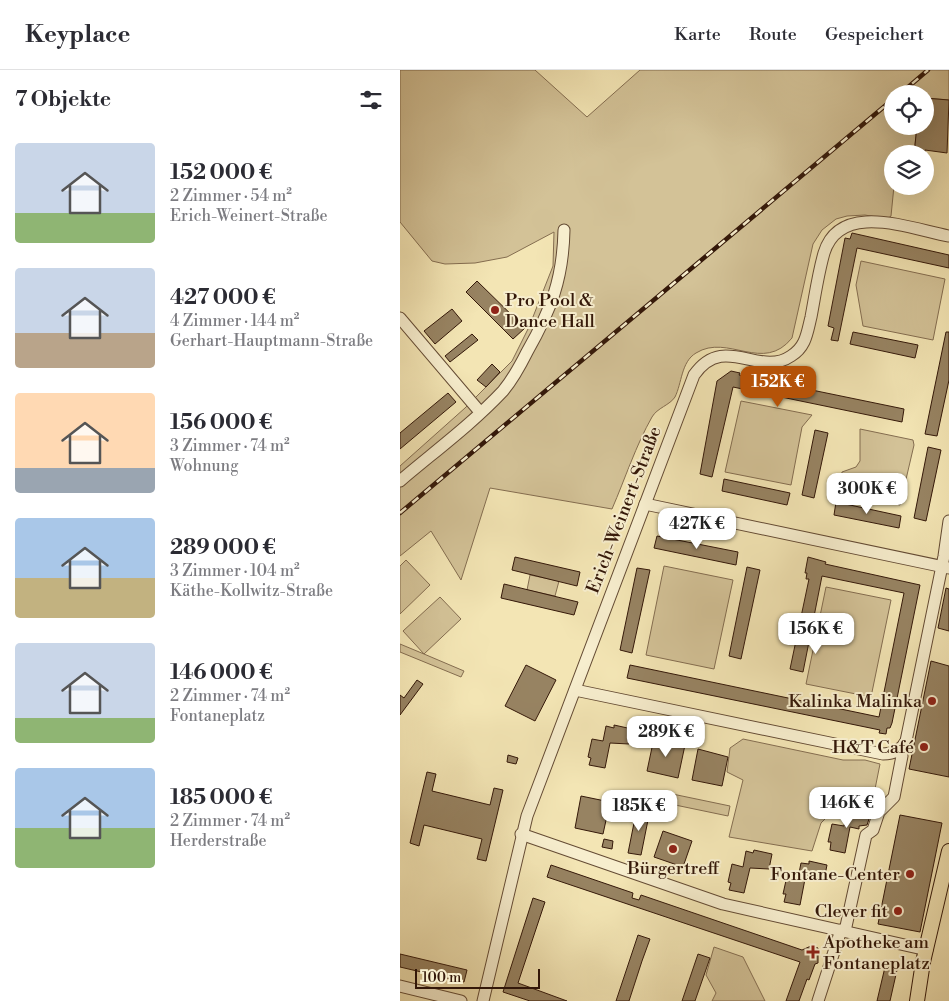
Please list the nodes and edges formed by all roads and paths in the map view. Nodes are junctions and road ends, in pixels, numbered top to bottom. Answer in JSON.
{"nodes":[{"id":1,"x":564,"y":230,"type":"dead end"},
{"id":2,"x":949,"y":236,"type":"edge"},
{"id":3,"x":400,"y":318,"type":"edge"},
{"id":4,"x":480,"y":412,"type":"junction"},
{"id":5,"x":400,"y":481,"type":"edge"},
{"id":6,"x":645,"y":504,"type":"junction"},
{"id":7,"x":949,"y":521,"type":"edge"},
{"id":8,"x":945,"y":567,"type":"edge"},
{"id":9,"x":574,"y":690,"type":"junction"},
{"id":10,"x":898,"y":751,"type":"junction"},
{"id":11,"x":521,"y":834,"type":"junction"},
{"id":12,"x":949,"y":851,"type":"edge"},
{"id":13,"x":843,"y":931,"type":"junction"},
{"id":14,"x":926,"y":950,"type":"junction"},
{"id":15,"x":400,"y":986,"type":"edge"},
{"id":16,"x":461,"y":1001,"type":"edge"},
{"id":17,"x":483,"y":1001,"type":"edge"},
{"id":18,"x":818,"y":1001,"type":"edge"},
{"id":19,"x":917,"y":1001,"type":"edge"}],
"edges":[{"from":1,"to":4,"type":"street"},
{"from":2,"to":6,"type":"street","name":"Erich-Weinert-Straße"},
{"from":3,"to":4,"type":"street"},
{"from":4,"to":5,"type":"street"},
{"from":6,"to":8,"type":"street"},
{"from":6,"to":9,"type":"street","name":"Erich-Weinert-Straße"},
{"from":7,"to":8,"type":"street"},
{"from":8,"to":10,"type":"street"},
{"from":9,"to":10,"type":"street"},
{"from":9,"to":11,"type":"street","name":"Erich-Weinert-Straße"},
{"from":10,"to":13,"type":"street"},
{"from":11,"to":13,"type":"street"},
{"from":11,"to":17,"type":"street","name":"Erich-Weinert-Straße"},
{"from":12,"to":14,"type":"main road"},
{"from":13,"to":14,"type":"street"},
{"from":13,"to":18,"type":"street"},
{"from":14,"to":19,"type":"main road"},
{"from":15,"to":16,"type":"street"}]}
